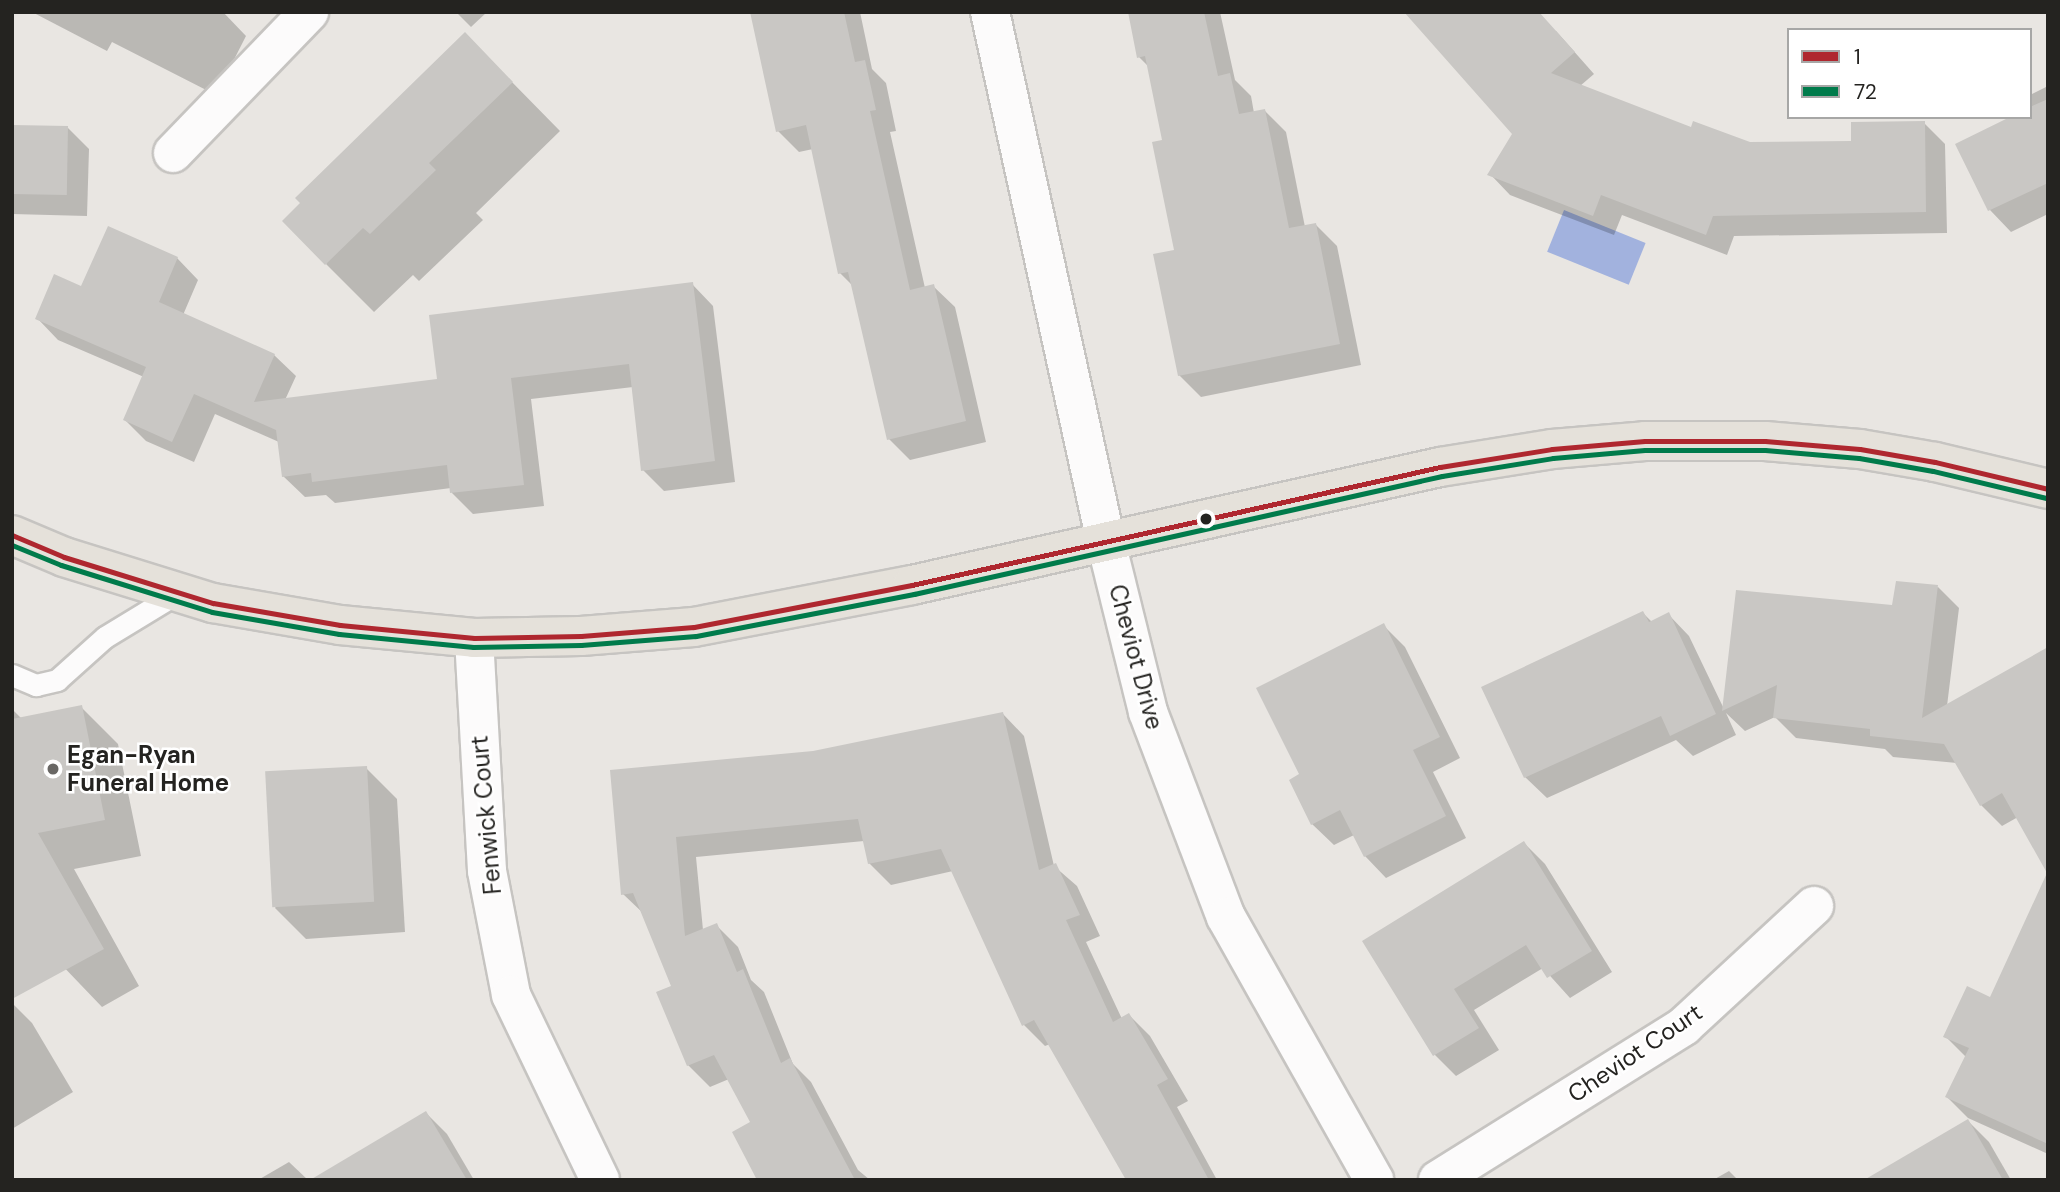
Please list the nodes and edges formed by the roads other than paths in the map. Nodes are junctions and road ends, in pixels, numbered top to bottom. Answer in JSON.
{"nodes":[{"id":1,"x":309,"y":12,"type":"edge"},
{"id":2,"x":989,"y":12,"type":"edge"},
{"id":3,"x":173,"y":153,"type":"dead end"},
{"id":4,"x":2048,"y":489,"type":"edge"},
{"id":5,"x":12,"y":535,"type":"edge"},
{"id":6,"x":1106,"y":542,"type":"junction"},
{"id":7,"x":179,"y":592,"type":"junction"},
{"id":8,"x":474,"y":638,"type":"junction"},
{"id":9,"x":12,"y":675,"type":"edge"},
{"id":10,"x":1814,"y":905,"type":"dead end"},
{"id":11,"x":600,"y":1180,"type":"edge"},
{"id":12,"x":1374,"y":1180,"type":"edge"},
{"id":13,"x":1438,"y":1180,"type":"edge"}],
"edges":[{"from":1,"to":3,"type":"street"},
{"from":2,"to":6,"type":"street","name":"Cheviot Drive"},
{"from":4,"to":6,"type":"main road"},
{"from":5,"to":7,"type":"main road"},
{"from":6,"to":8,"type":"main road"},
{"from":6,"to":12,"type":"street","name":"Cheviot Drive"},
{"from":7,"to":8,"type":"main road"},
{"from":7,"to":9,"type":"lane"},
{"from":8,"to":11,"type":"street","name":"Fenwick Court"},
{"from":10,"to":13,"type":"street","name":"Cheviot Court"}]}
